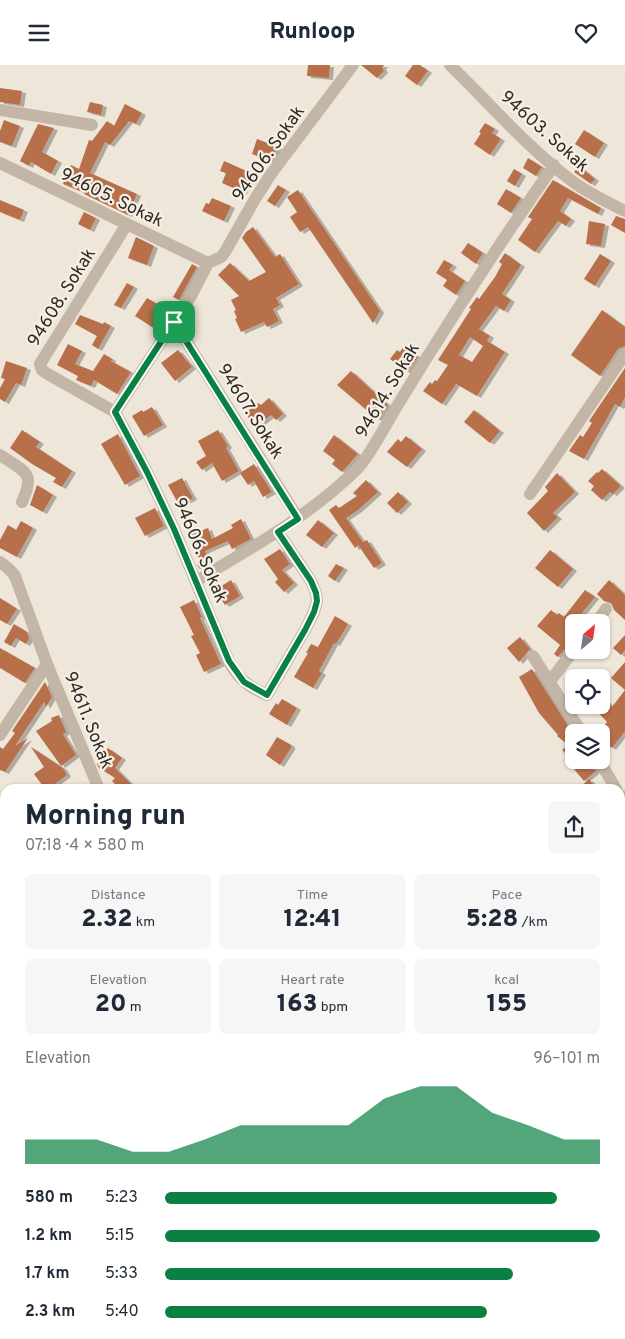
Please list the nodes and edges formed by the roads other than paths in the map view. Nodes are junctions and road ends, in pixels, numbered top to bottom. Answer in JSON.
{"nodes":[{"id":1,"x":353,"y":65,"type":"edge"},
{"id":2,"x":450,"y":65,"type":"edge"},
{"id":3,"x":0,"y":110,"type":"edge"},
{"id":4,"x":92,"y":125,"type":"dead end"},
{"id":5,"x":0,"y":163,"type":"edge"},
{"id":6,"x":554,"y":165,"type":"junction"},
{"id":7,"x":625,"y":211,"type":"edge"},
{"id":8,"x":127,"y":224,"type":"junction"},
{"id":9,"x":208,"y":263,"type":"junction"},
{"id":10,"x":174,"y":322,"type":"junction"},
{"id":11,"x":625,"y":354,"type":"edge"},
{"id":12,"x":115,"y":412,"type":"junction"},
{"id":13,"x":0,"y":455,"type":"edge"},
{"id":14,"x":530,"y":494,"type":"dead end"},
{"id":15,"x":22,"y":502,"type":"dead end"},
{"id":16,"x":298,"y":519,"type":"junction"},
{"id":17,"x":278,"y":532,"type":"junction"},
{"id":18,"x":0,"y":562,"type":"edge"},
{"id":19,"x":196,"y":581,"type":"junction"},
{"id":20,"x":606,"y":609,"type":"dead end"},
{"id":21,"x":602,"y":614,"type":"edge"},
{"id":22,"x":533,"y":656,"type":"dead end"},
{"id":23,"x":567,"y":659,"type":"edge"},
{"id":24,"x":47,"y":664,"type":"junction"},
{"id":25,"x":550,"y":681,"type":"junction"},
{"id":26,"x":576,"y":724,"type":"edge"},
{"id":27,"x":0,"y":735,"type":"edge"},
{"id":28,"x":604,"y":769,"type":"edge"},
{"id":29,"x":96,"y":784,"type":"edge"},
{"id":30,"x":613,"y":784,"type":"edge"}],
"edges":[{"from":1,"to":9,"type":"street","name":"94606. Sokak"},
{"from":2,"to":6,"type":"street","name":"94603. Sokak"},
{"from":3,"to":4,"type":"street"},
{"from":5,"to":8,"type":"street","name":"94605. Sokak"},
{"from":6,"to":7,"type":"street","name":"94603. Sokak"},
{"from":6,"to":16,"type":"street","name":"94614. Sokak"},
{"from":8,"to":9,"type":"street","name":"94605. Sokak"},
{"from":8,"to":12,"type":"street","name":"94608. Sokak"},
{"from":9,"to":10,"type":"street"},
{"from":10,"to":12,"type":"street"},
{"from":10,"to":16,"type":"street","name":"94607. Sokak"},
{"from":11,"to":14,"type":"street"},
{"from":12,"to":19,"type":"street","name":"94606. Sokak"},
{"from":13,"to":15,"type":"street"},
{"from":16,"to":17,"type":"street","name":"94614. Sokak"},
{"from":17,"to":19,"type":"street","name":"94614. Sokak"},
{"from":17,"to":19,"type":"street","name":"94606. Sokak"},
{"from":18,"to":24,"type":"street","name":"94611. Sokak"},
{"from":20,"to":21,"type":"street"},
{"from":22,"to":25,"type":"street"},
{"from":23,"to":25,"type":"street"},
{"from":24,"to":27,"type":"street","name":"94611. Sokak"},
{"from":24,"to":29,"type":"street","name":"94611. Sokak"},
{"from":25,"to":26,"type":"street"},
{"from":28,"to":30,"type":"street"}]}
